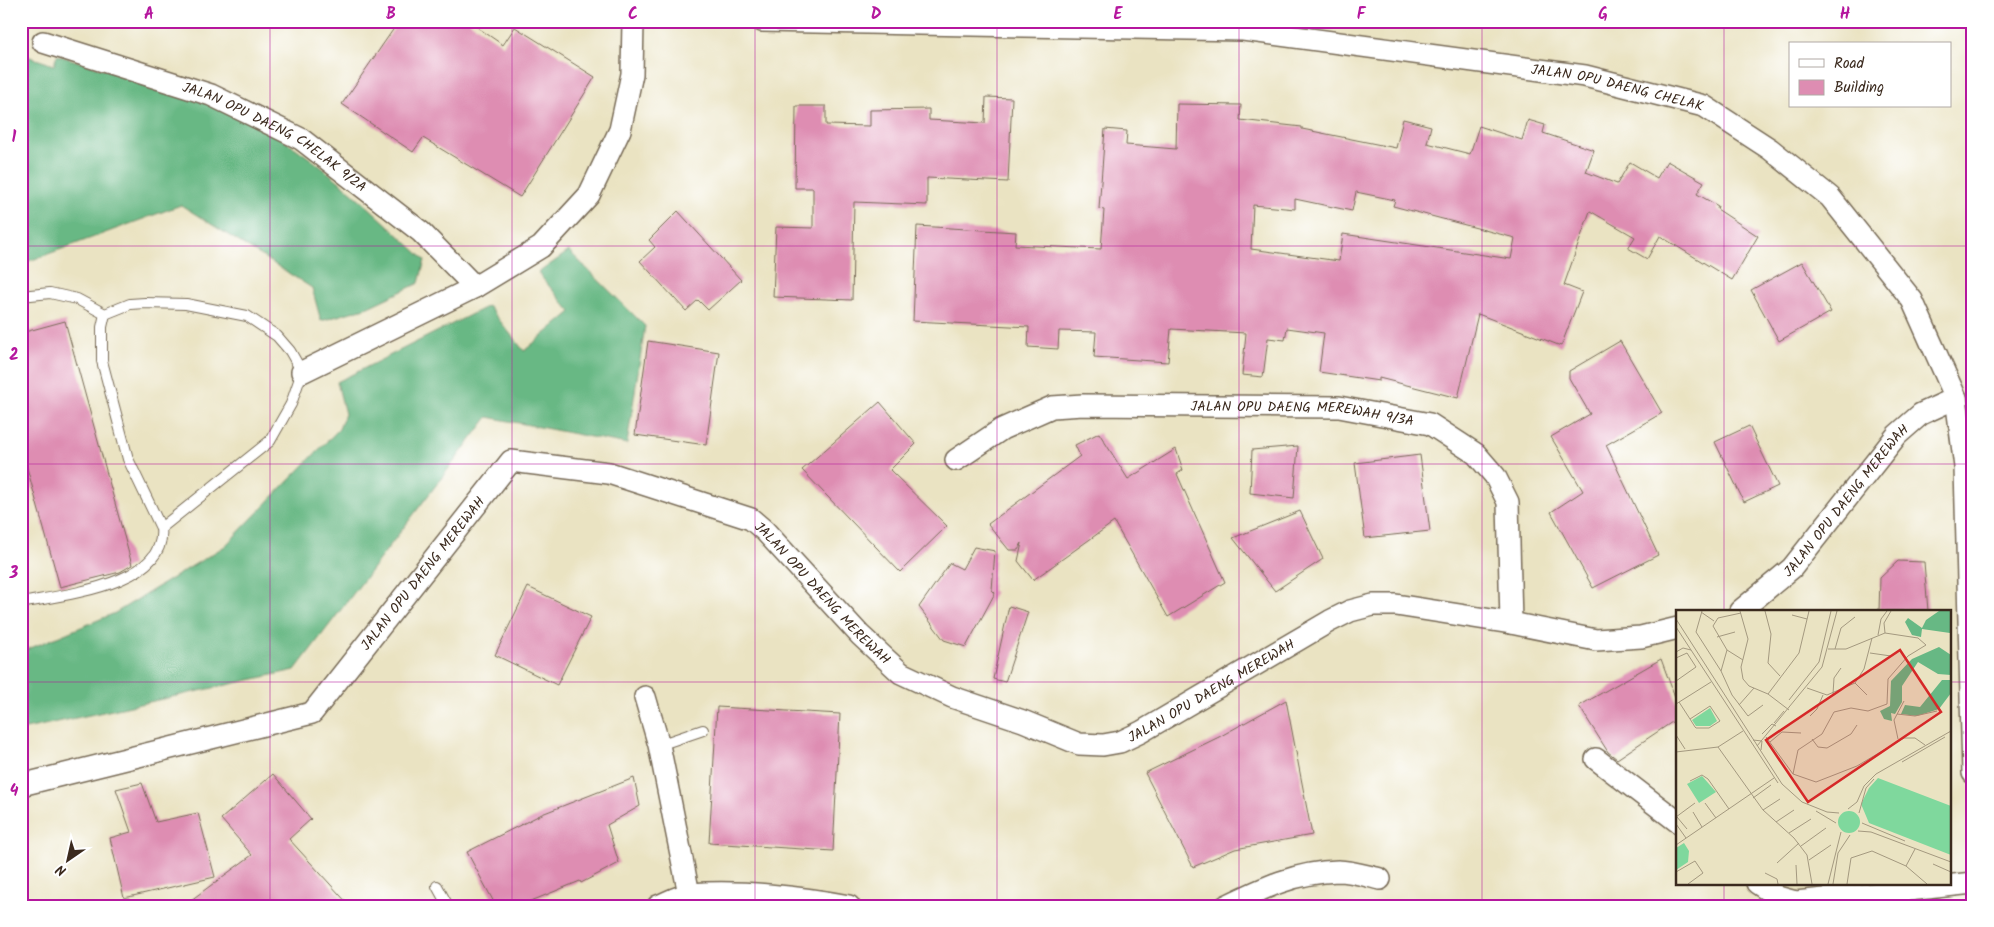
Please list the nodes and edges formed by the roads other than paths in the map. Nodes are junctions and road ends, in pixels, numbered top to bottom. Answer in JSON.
{"nodes":[{"id":1,"x":634,"y":21,"type":"edge"},
{"id":2,"x":762,"y":21,"type":"edge"},
{"id":3,"x":43,"y":42,"type":"dead end"},
{"id":4,"x":475,"y":287,"type":"junction"},
{"id":5,"x":21,"y":296,"type":"edge"},
{"id":6,"x":105,"y":314,"type":"junction"},
{"id":7,"x":302,"y":372,"type":"junction"},
{"id":8,"x":1956,"y":398,"type":"junction"},
{"id":9,"x":956,"y":460,"type":"dead end"},
{"id":10,"x":161,"y":528,"type":"junction"},
{"id":11,"x":21,"y":603,"type":"edge"},
{"id":12,"x":1741,"y":610,"type":"edge"},
{"id":13,"x":1511,"y":623,"type":"junction"},
{"id":14,"x":1676,"y":628,"type":"edge"},
{"id":15,"x":645,"y":696,"type":"dead end"},
{"id":16,"x":703,"y":730,"type":"dead end"},
{"id":17,"x":659,"y":745,"type":"junction"},
{"id":18,"x":1596,"y":759,"type":"dead end"},
{"id":19,"x":1973,"y":772,"type":"edge"},
{"id":20,"x":21,"y":785,"type":"edge"},
{"id":21,"x":1676,"y":820,"type":"edge"},
{"id":22,"x":1380,"y":879,"type":"dead end"},
{"id":23,"x":1973,"y":883,"type":"edge"},
{"id":24,"x":1758,"y":884,"type":"edge"},
{"id":25,"x":437,"y":886,"type":"dead end"},
{"id":26,"x":689,"y":894,"type":"junction"},
{"id":27,"x":448,"y":906,"type":"edge"},
{"id":28,"x":658,"y":906,"type":"edge"},
{"id":29,"x":849,"y":906,"type":"edge"},
{"id":30,"x":1226,"y":906,"type":"edge"}],
"edges":[{"from":1,"to":4,"type":"street"},
{"from":2,"to":8,"type":"street","name":"JALAN OPU DAENG CHELAK"},
{"from":3,"to":4,"type":"street","name":"JALAN OPU DAENG CHELAK 9/2A"},
{"from":4,"to":7,"type":"street"},
{"from":5,"to":6,"type":"lane"},
{"from":6,"to":7,"type":"lane"},
{"from":6,"to":10,"type":"lane"},
{"from":7,"to":10,"type":"lane"},
{"from":8,"to":12,"type":"street","name":"JALAN OPU DAENG MEREWAH"},
{"from":8,"to":19,"type":"street","name":"JALAN OPU DAENG CHELAK"},
{"from":9,"to":13,"type":"street","name":"JALAN OPU DAENG MEREWAH 9/3A"},
{"from":10,"to":11,"type":"lane"},
{"from":13,"to":14,"type":"street","name":"JALAN OPU DAENG MEREWAH"},
{"from":13,"to":20,"type":"street","name":"JALAN OPU DAENG MEREWAH"},
{"from":15,"to":17,"type":"street"},
{"from":16,"to":17,"type":"lane"},
{"from":17,"to":26,"type":"street"},
{"from":18,"to":21,"type":"street"},
{"from":22,"to":30,"type":"street"},
{"from":23,"to":24,"type":"street"},
{"from":25,"to":27,"type":"lane"},
{"from":26,"to":28,"type":"street"},
{"from":26,"to":29,"type":"street"}]}
